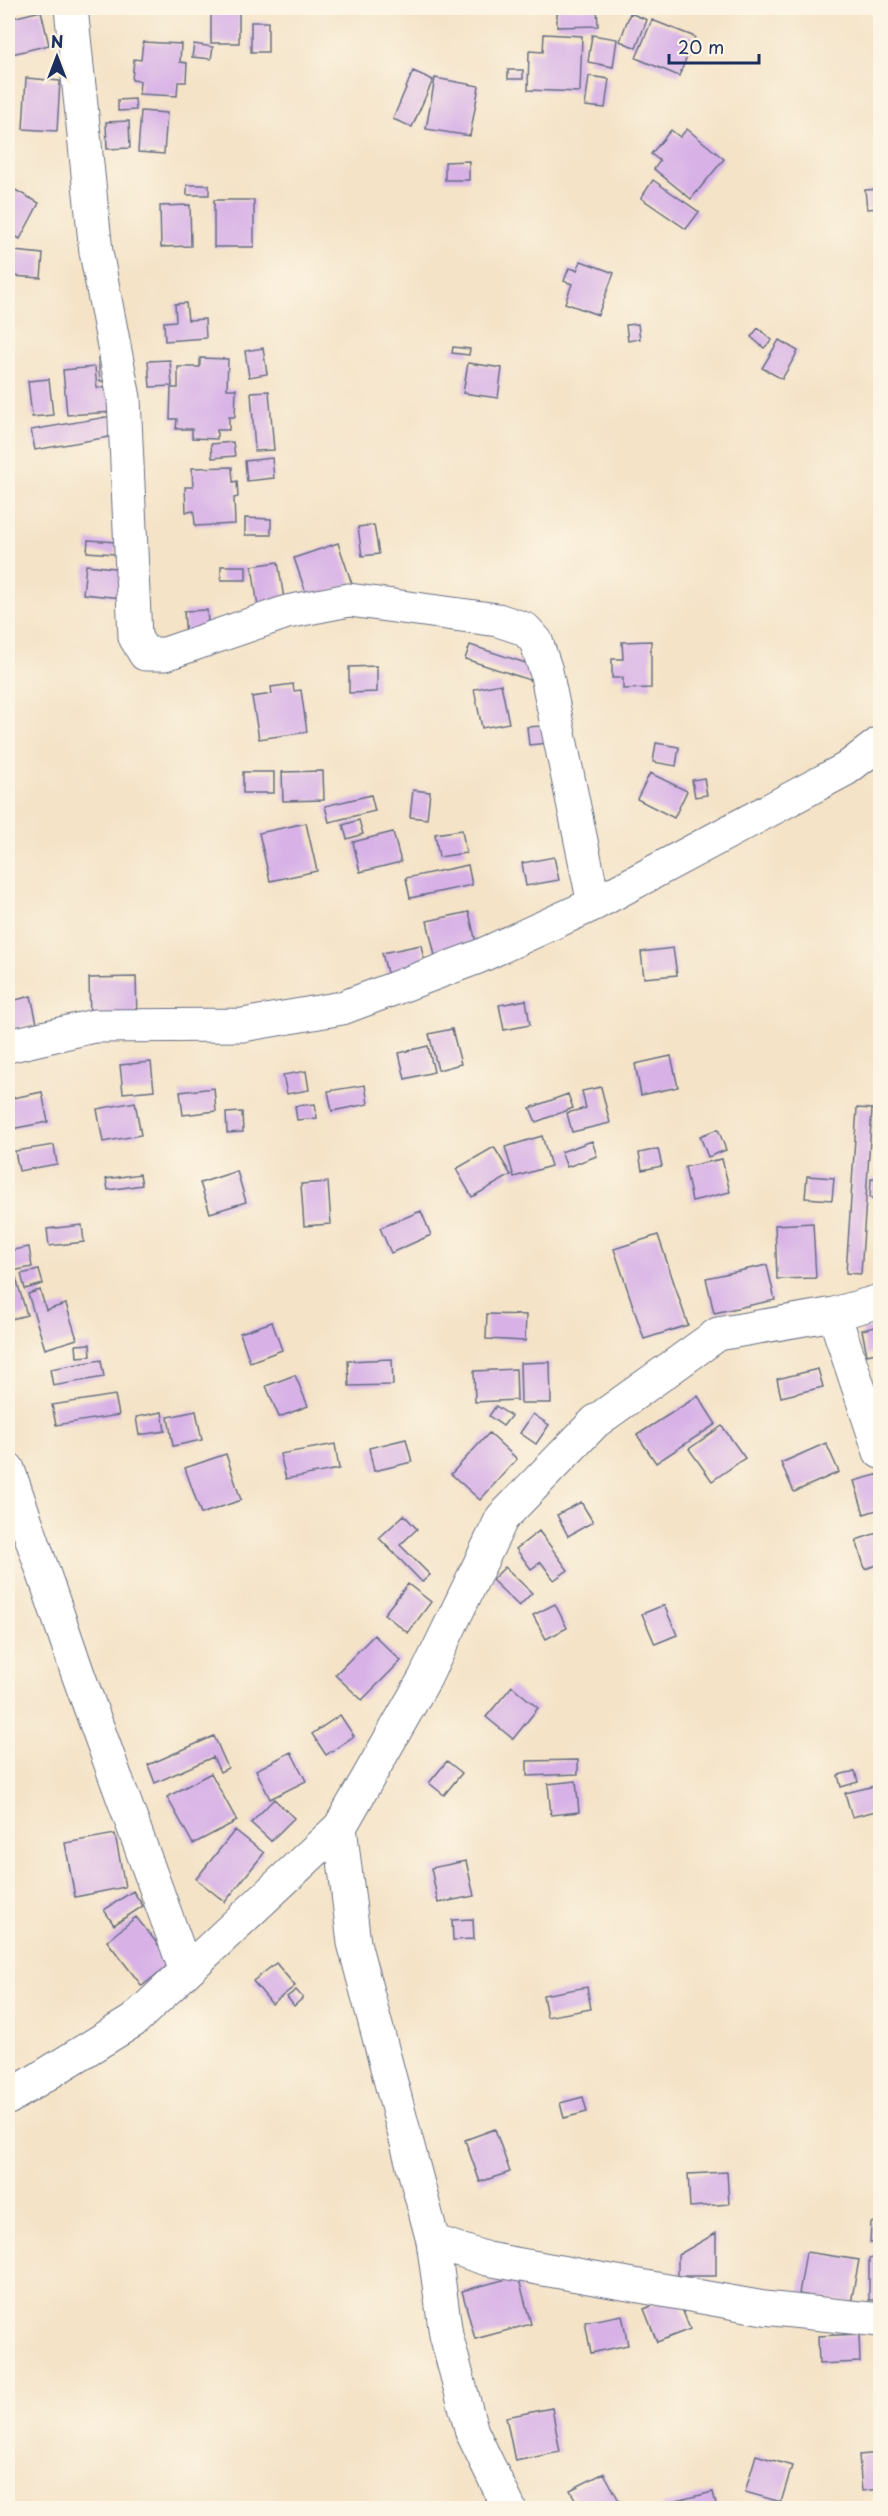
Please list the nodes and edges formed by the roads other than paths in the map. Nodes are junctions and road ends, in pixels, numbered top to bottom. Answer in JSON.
{"nodes":[{"id":1,"x":71,"y":8,"type":"edge"},
{"id":2,"x":880,"y":743,"type":"edge"},
{"id":3,"x":594,"y":904,"type":"junction"},
{"id":4,"x":8,"y":1046,"type":"edge"},
{"id":5,"x":880,"y":1301,"type":"edge"},
{"id":6,"x":834,"y":1314,"type":"junction"},
{"id":7,"x":880,"y":1452,"type":"edge"},
{"id":8,"x":8,"y":1469,"type":"edge"},
{"id":9,"x":340,"y":1827,"type":"junction"},
{"id":10,"x":186,"y":1971,"type":"junction"},
{"id":11,"x":8,"y":2098,"type":"edge"},
{"id":12,"x":433,"y":2241,"type":"junction"},
{"id":13,"x":880,"y":2320,"type":"edge"},
{"id":14,"x":509,"y":2508,"type":"edge"}],
"edges":[{"from":1,"to":3,"type":"street"},
{"from":2,"to":3,"type":"street"},
{"from":3,"to":4,"type":"street"},
{"from":5,"to":6,"type":"street"},
{"from":6,"to":7,"type":"street"},
{"from":6,"to":9,"type":"street"},
{"from":8,"to":10,"type":"street"},
{"from":9,"to":10,"type":"street"},
{"from":9,"to":12,"type":"street"},
{"from":10,"to":11,"type":"street"},
{"from":12,"to":13,"type":"street"},
{"from":12,"to":14,"type":"street"}]}
